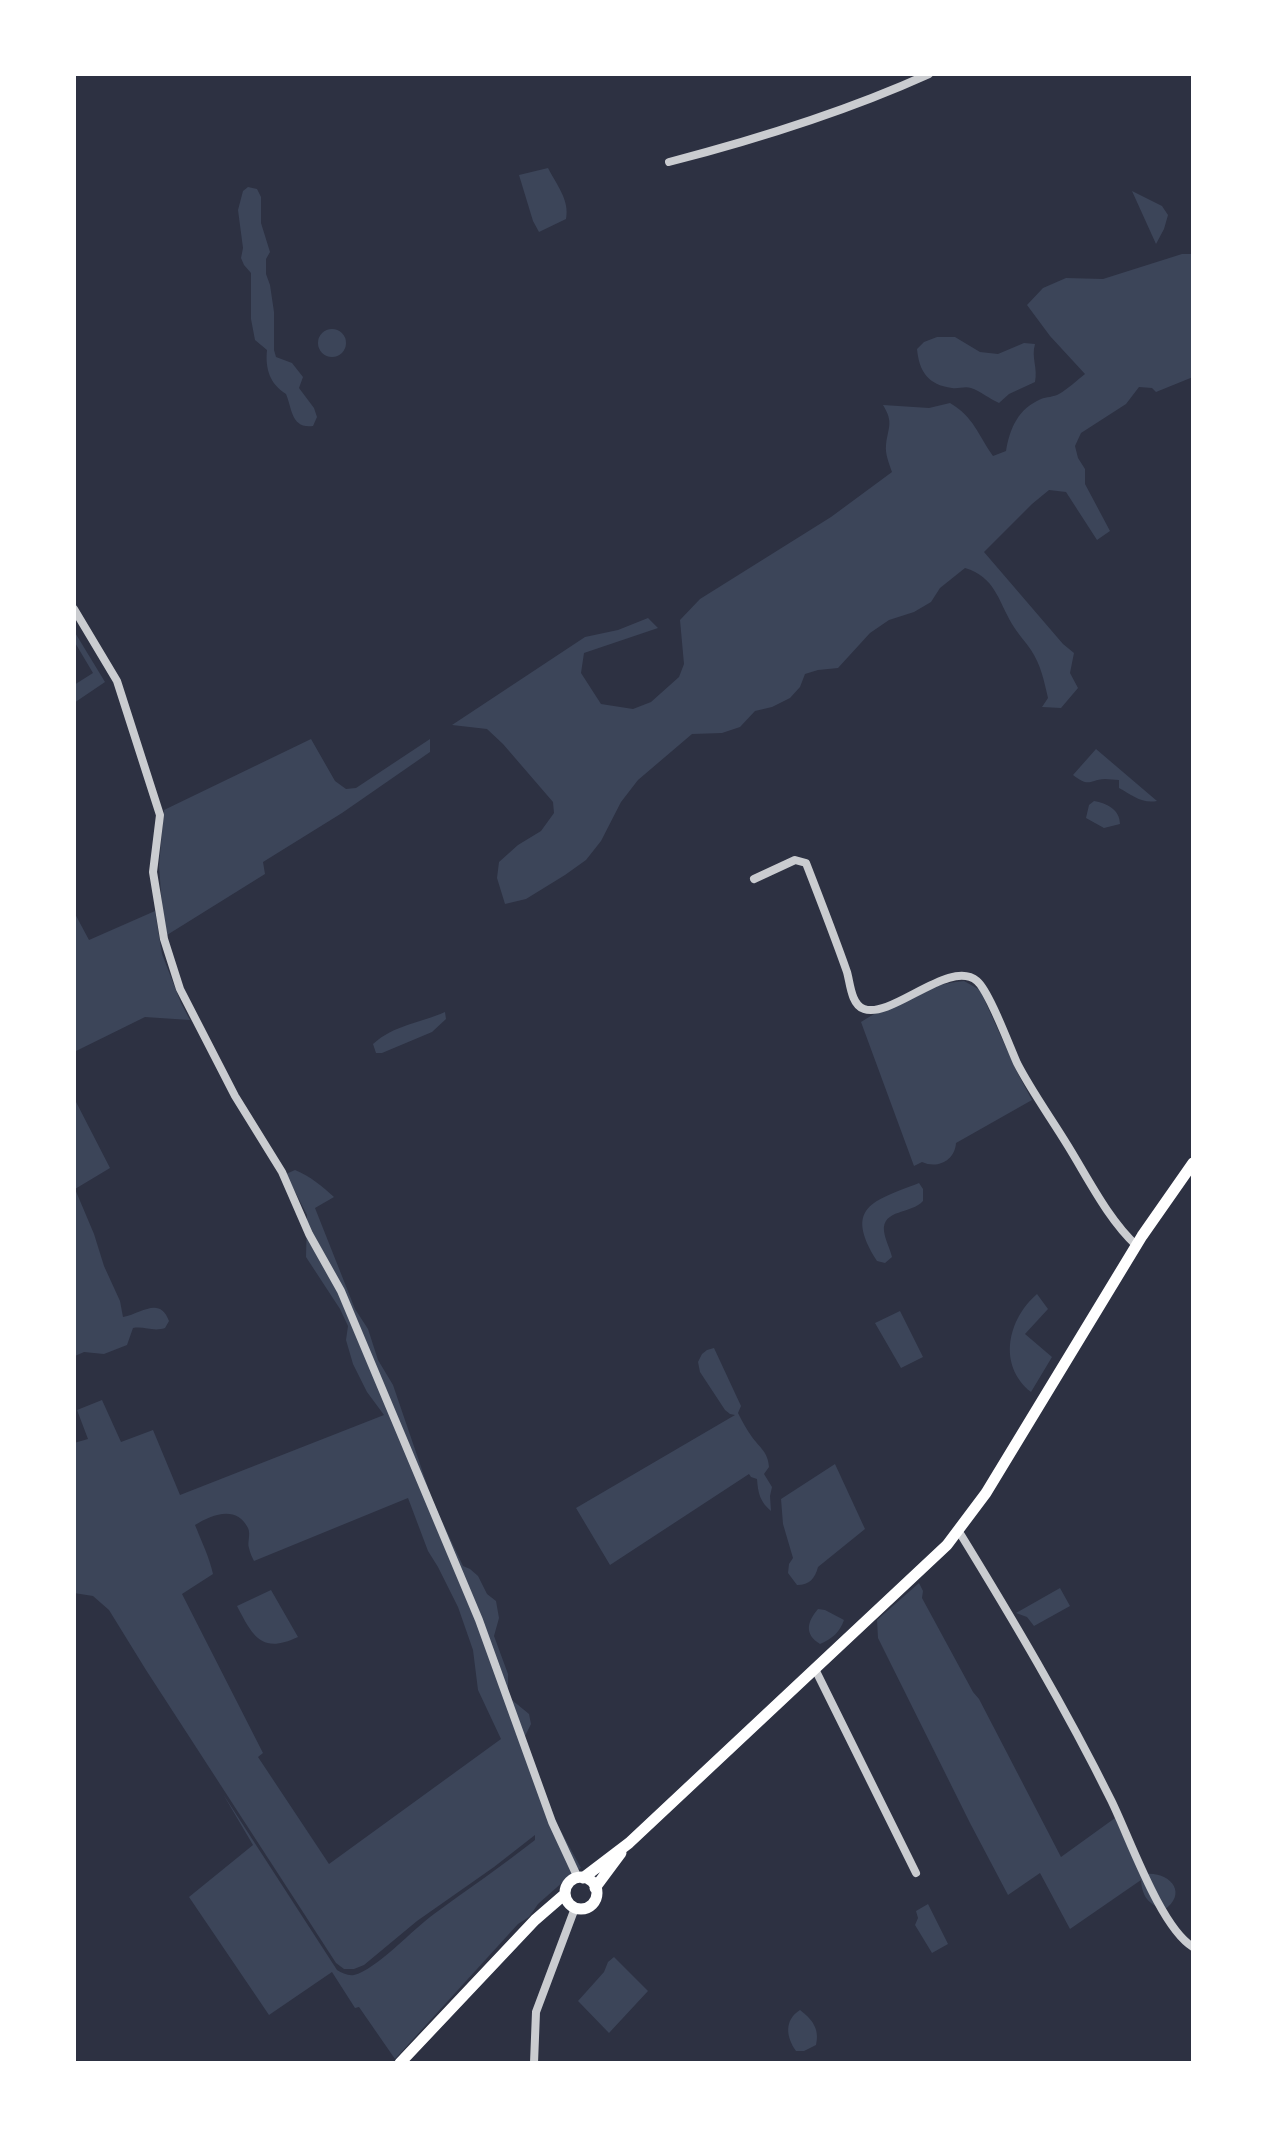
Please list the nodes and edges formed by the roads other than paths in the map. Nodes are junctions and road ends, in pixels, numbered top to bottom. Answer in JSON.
{"nodes":[{"id":1,"x":929,"y":74,"type":"edge"},
{"id":2,"x":669,"y":162,"type":"dead end"},
{"id":3,"x":74,"y":609,"type":"edge"},
{"id":4,"x":754,"y":879,"type":"dead end"},
{"id":5,"x":1193,"y":1163,"type":"edge"},
{"id":6,"x":1137,"y":1246,"type":"junction"},
{"id":7,"x":958,"y":1530,"type":"junction"},
{"id":8,"x":815,"y":1669,"type":"junction"},
{"id":9,"x":629,"y":1843,"type":"junction"},
{"id":10,"x":916,"y":1873,"type":"dead end"},
{"id":11,"x":580,"y":1878,"type":"junction"},
{"id":12,"x":595,"y":1888,"type":"junction"},
{"id":13,"x":565,"y":1894,"type":"junction"},
{"id":14,"x":575,"y":1908,"type":"junction"},
{"id":15,"x":1193,"y":1947,"type":"edge"},
{"id":16,"x":400,"y":2063,"type":"edge"},
{"id":17,"x":534,"y":2063,"type":"edge"}],
"edges":[{"from":1,"to":2,"type":"street"},
{"from":3,"to":11,"type":"street"},
{"from":4,"to":6,"type":"street"},
{"from":5,"to":6,"type":"main road"},
{"from":6,"to":7,"type":"main road"},
{"from":7,"to":8,"type":"main road"},
{"from":7,"to":15,"type":"street"},
{"from":8,"to":9,"type":"main road"},
{"from":8,"to":10,"type":"street"},
{"from":9,"to":11,"type":"main road"},
{"from":9,"to":12,"type":"main road"},
{"from":11,"to":12,"type":"main road"},
{"from":11,"to":13,"type":"main road"},
{"from":12,"to":14,"type":"main road"},
{"from":13,"to":14,"type":"main road"},
{"from":13,"to":16,"type":"main road"},
{"from":14,"to":17,"type":"street"}]}
